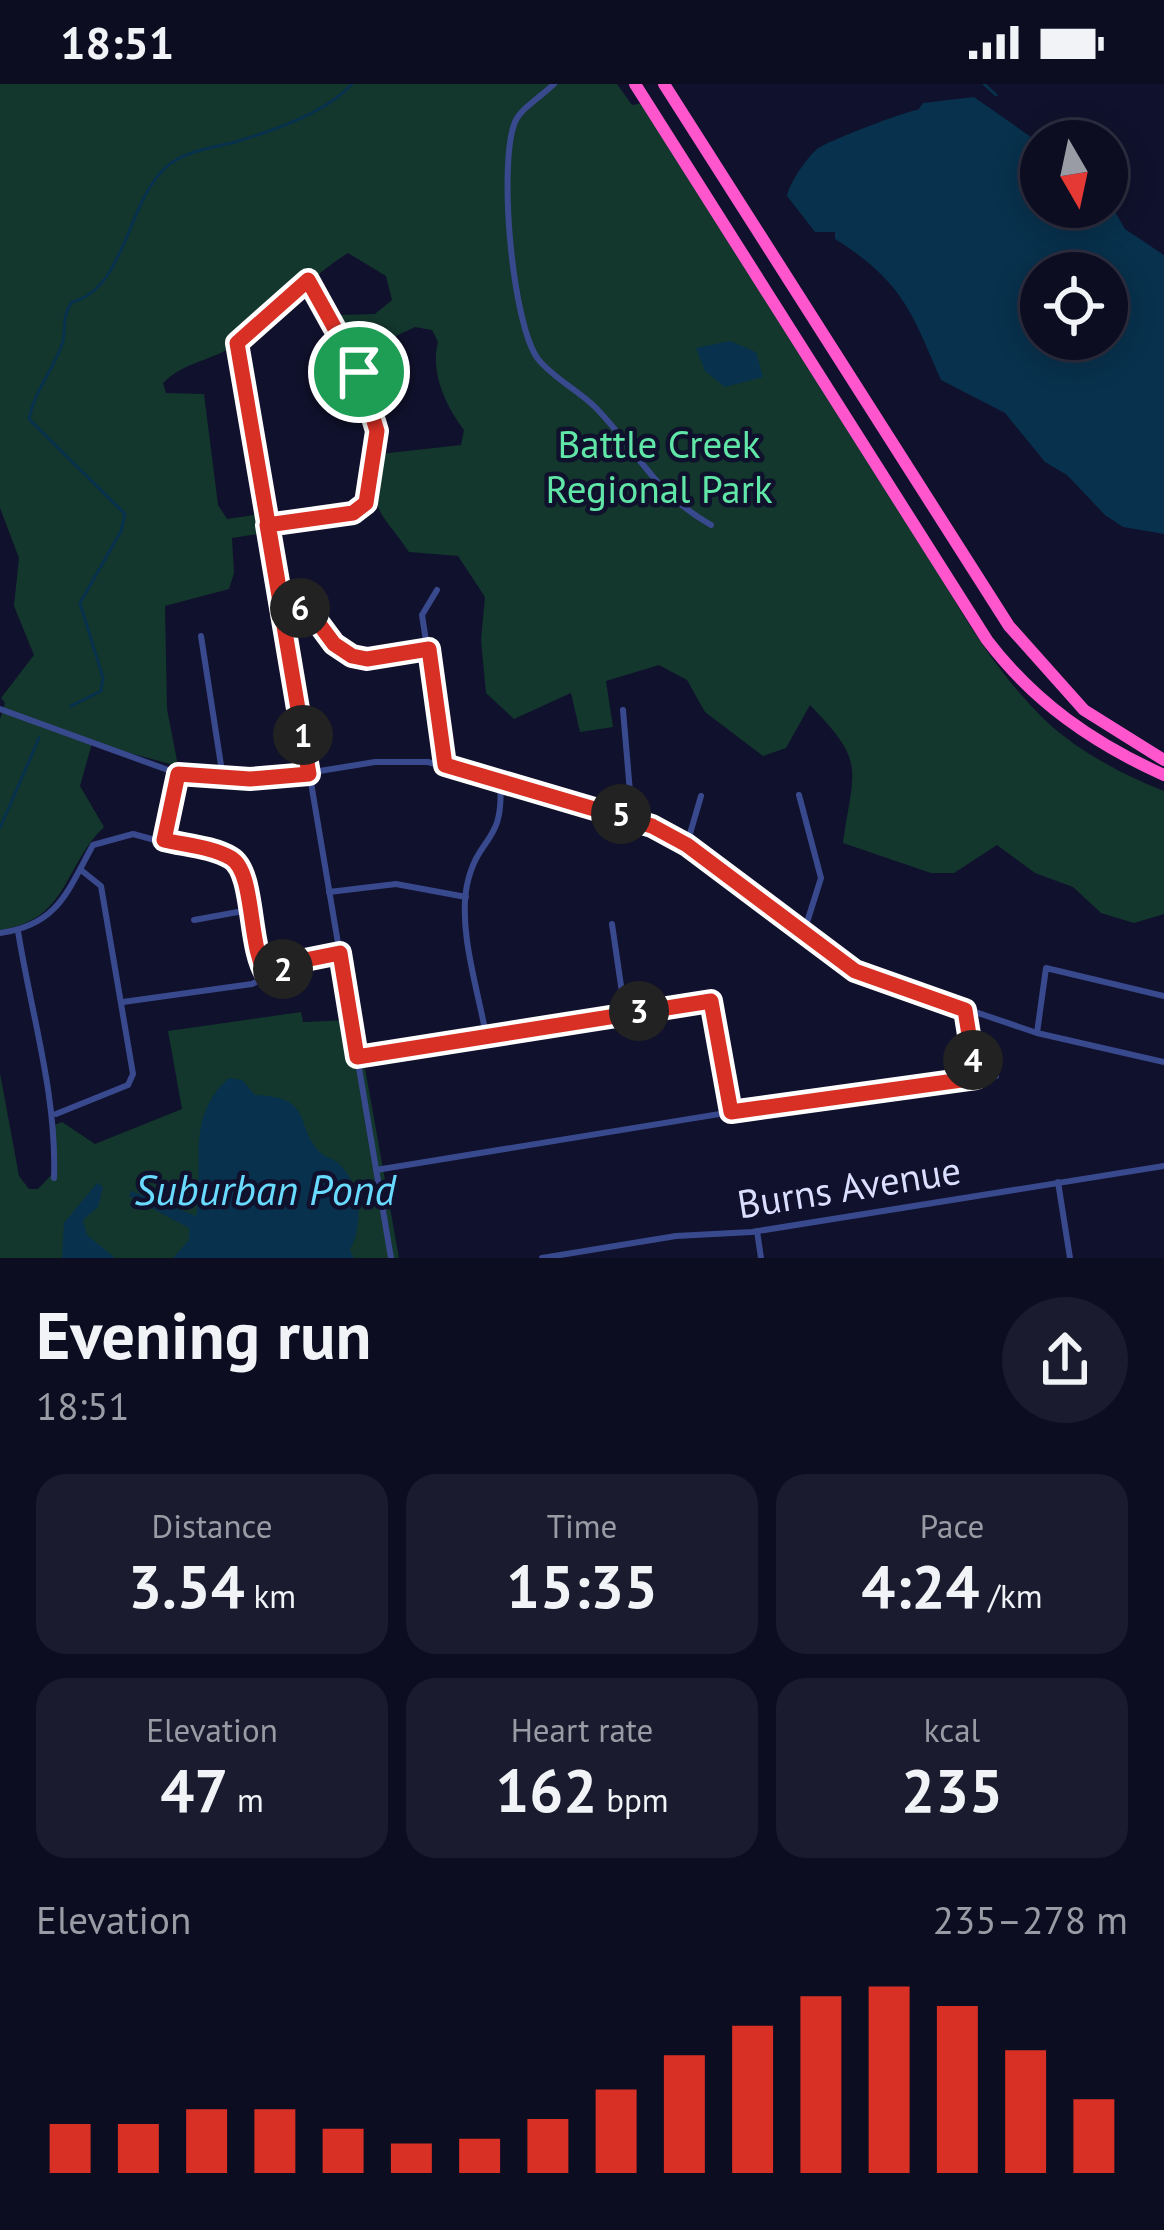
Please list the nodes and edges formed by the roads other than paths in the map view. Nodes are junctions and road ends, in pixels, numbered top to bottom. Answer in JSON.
{"nodes":[{"id":1,"x":554,"y":84,"type":"edge"},
{"id":2,"x":635,"y":84,"type":"edge"},
{"id":3,"x":664,"y":84,"type":"edge"},
{"id":4,"x":267,"y":525,"type":"junction"},
{"id":5,"x":711,"y":525,"type":"dead end"},
{"id":6,"x":437,"y":590,"type":"dead end"},
{"id":7,"x":283,"y":611,"type":"junction"},
{"id":8,"x":201,"y":636,"type":"dead end"},
{"id":9,"x":429,"y":649,"type":"junction"},
{"id":10,"x":0,"y":709,"type":"edge"},
{"id":11,"x":623,"y":710,"type":"dead end"},
{"id":12,"x":1164,"y":760,"type":"edge"},
{"id":13,"x":445,"y":765,"type":"junction"},
{"id":14,"x":178,"y":774,"type":"junction"},
{"id":15,"x":309,"y":774,"type":"junction"},
{"id":16,"x":1164,"y":775,"type":"edge"},
{"id":17,"x":224,"y":778,"type":"junction"},
{"id":18,"x":500,"y":780,"type":"junction"},
{"id":19,"x":800,"y":795,"type":"dead end"},
{"id":20,"x":701,"y":796,"type":"dead end"},
{"id":21,"x":625,"y":816,"type":"junction"},
{"id":22,"x":164,"y":840,"type":"junction"},
{"id":23,"x":687,"y":845,"type":"junction"},
{"id":24,"x":81,"y":870,"type":"junction"},
{"id":25,"x":329,"y":892,"type":"junction"},
{"id":26,"x":466,"y":897,"type":"junction"},
{"id":27,"x":249,"y":910,"type":"junction"},
{"id":28,"x":194,"y":920,"type":"dead end"},
{"id":29,"x":611,"y":924,"type":"dead end"},
{"id":30,"x":18,"y":931,"type":"junction"},
{"id":31,"x":0,"y":934,"type":"edge"},
{"id":32,"x":803,"y":935,"type":"junction"},
{"id":33,"x":340,"y":953,"type":"junction"},
{"id":34,"x":268,"y":977,"type":"junction"},
{"id":35,"x":1164,"y":996,"type":"edge"},
{"id":36,"x":122,"y":1003,"type":"junction"},
{"id":37,"x":965,"y":1010,"type":"junction"},
{"id":38,"x":625,"y":1013,"type":"junction"},
{"id":39,"x":1037,"y":1033,"type":"junction"},
{"id":40,"x":486,"y":1035,"type":"junction"},
{"id":41,"x":357,"y":1057,"type":"junction"},
{"id":42,"x":1164,"y":1062,"type":"edge"},
{"id":43,"x":995,"y":1076,"type":"dead end"},
{"id":44,"x":976,"y":1078,"type":"junction"},
{"id":45,"x":731,"y":1112,"type":"junction"},
{"id":46,"x":56,"y":1114,"type":"junction"},
{"id":47,"x":1164,"y":1166,"type":"edge"},
{"id":48,"x":376,"y":1170,"type":"junction"},
{"id":49,"x":54,"y":1178,"type":"dead end"},
{"id":50,"x":1058,"y":1182,"type":"junction"},
{"id":51,"x":757,"y":1231,"type":"junction"},
{"id":52,"x":571,"y":1256,"type":"edge"},
{"id":53,"x":391,"y":1258,"type":"edge"},
{"id":54,"x":542,"y":1258,"type":"edge"},
{"id":55,"x":761,"y":1258,"type":"edge"},
{"id":56,"x":1070,"y":1258,"type":"edge"}],
"edges":[{"from":1,"to":5,"type":"street"},
{"from":2,"to":16,"type":"highway"},
{"from":3,"to":12,"type":"highway"},
{"from":4,"to":4,"type":"street"},
{"from":4,"to":7,"type":"street"},
{"from":6,"to":9,"type":"street"},
{"from":7,"to":9,"type":"street"},
{"from":7,"to":15,"type":"street"},
{"from":8,"to":17,"type":"street"},
{"from":9,"to":13,"type":"street"},
{"from":10,"to":14,"type":"street"},
{"from":11,"to":21,"type":"street"},
{"from":13,"to":15,"type":"street"},
{"from":13,"to":18,"type":"street"},
{"from":14,"to":17,"type":"street"},
{"from":14,"to":22,"type":"street"},
{"from":15,"to":17,"type":"street"},
{"from":15,"to":25,"type":"street"},
{"from":18,"to":21,"type":"street"},
{"from":18,"to":26,"type":"street"},
{"from":19,"to":32,"type":"street"},
{"from":20,"to":23,"type":"street"},
{"from":21,"to":23,"type":"street"},
{"from":22,"to":24,"type":"street"},
{"from":22,"to":27,"type":"street"},
{"from":23,"to":32,"type":"street"},
{"from":24,"to":30,"type":"street"},
{"from":24,"to":36,"type":"street"},
{"from":25,"to":26,"type":"street"},
{"from":25,"to":33,"type":"street"},
{"from":26,"to":40,"type":"street"},
{"from":27,"to":28,"type":"street"},
{"from":27,"to":34,"type":"street"},
{"from":29,"to":38,"type":"street"},
{"from":30,"to":31,"type":"street"},
{"from":30,"to":46,"type":"street"},
{"from":32,"to":37,"type":"street"},
{"from":33,"to":34,"type":"street"},
{"from":33,"to":41,"type":"street"},
{"from":34,"to":36,"type":"street"},
{"from":35,"to":39,"type":"street"},
{"from":36,"to":46,"type":"street"},
{"from":37,"to":39,"type":"street"},
{"from":37,"to":44,"type":"street"},
{"from":38,"to":40,"type":"street"},
{"from":38,"to":45,"type":"street"},
{"from":39,"to":42,"type":"street"},
{"from":40,"to":41,"type":"street"},
{"from":41,"to":48,"type":"street"},
{"from":43,"to":44,"type":"street"},
{"from":44,"to":45,"type":"street"},
{"from":45,"to":48,"type":"street"},
{"from":46,"to":49,"type":"street"},
{"from":47,"to":50,"type":"street","name":"Burns Avenue"},
{"from":48,"to":53,"type":"street"},
{"from":50,"to":51,"type":"street","name":"Burns Avenue"},
{"from":50,"to":56,"type":"street"},
{"from":51,"to":52,"type":"street","name":"Burns Avenue"},
{"from":51,"to":55,"type":"street"},
{"from":52,"to":54,"type":"street","name":"Burns Avenue"}]}
